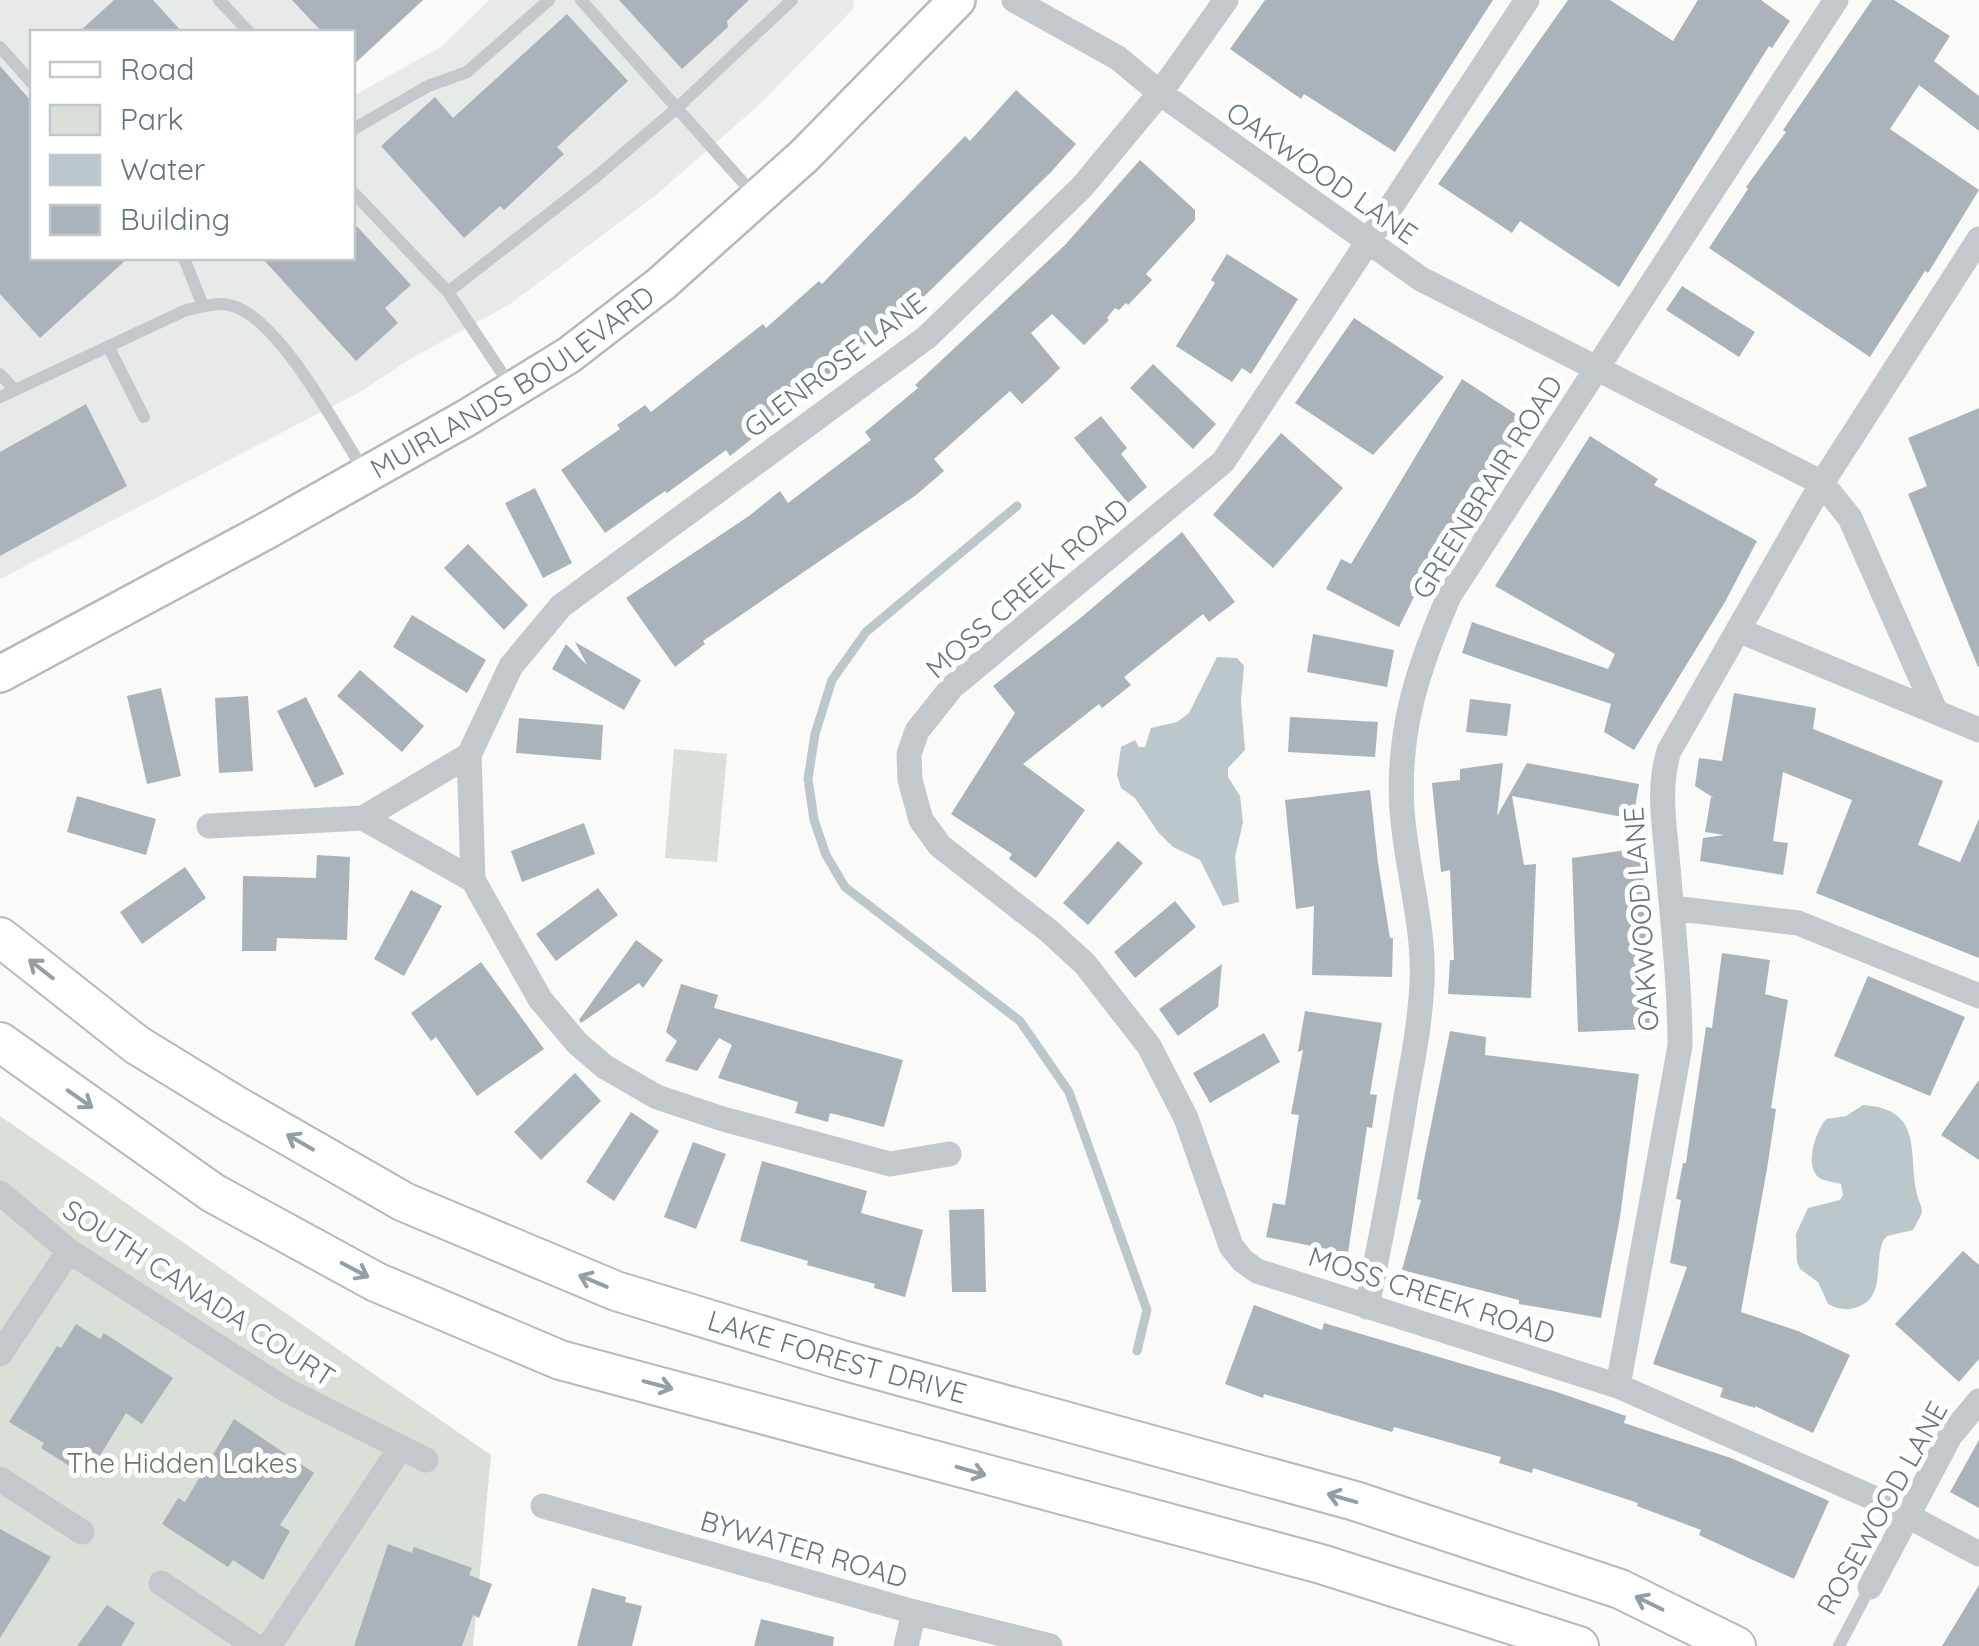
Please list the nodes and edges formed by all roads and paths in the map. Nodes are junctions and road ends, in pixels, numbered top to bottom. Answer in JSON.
{"nodes":[{"id":1,"x":219,"y":0,"type":"edge"},
{"id":2,"x":549,"y":0,"type":"edge"},
{"id":3,"x":581,"y":0,"type":"edge"},
{"id":4,"x":792,"y":0,"type":"edge"},
{"id":5,"x":957,"y":0,"type":"edge"},
{"id":6,"x":1014,"y":0,"type":"edge"},
{"id":7,"x":1226,"y":0,"type":"edge"},
{"id":8,"x":1527,"y":0,"type":"edge"},
{"id":9,"x":1836,"y":0,"type":"edge"},
{"id":10,"x":247,"y":30,"type":"edge"},
{"id":11,"x":0,"y":47,"type":"edge"},
{"id":12,"x":30,"y":81,"type":"edge"},
{"id":13,"x":1160,"y":93,"type":"junction"},
{"id":14,"x":677,"y":108,"type":"junction"},
{"id":15,"x":355,"y":128,"type":"edge"},
{"id":16,"x":355,"y":194,"type":"edge"},
{"id":17,"x":757,"y":198,"type":"junction"},
{"id":18,"x":1979,"y":239,"type":"edge"},
{"id":19,"x":1366,"y":242,"type":"junction"},
{"id":20,"x":185,"y":260,"type":"edge"},
{"id":21,"x":448,"y":292,"type":"junction"},
{"id":22,"x":204,"y":306,"type":"junction"},
{"id":23,"x":108,"y":346,"type":"junction"},
{"id":24,"x":1596,"y":369,"type":"junction"},
{"id":25,"x":0,"y":374,"type":"edge"},
{"id":26,"x":15,"y":390,"type":"junction"},
{"id":27,"x":514,"y":390,"type":"junction"},
{"id":28,"x":0,"y":397,"type":"edge"},
{"id":29,"x":144,"y":417,"type":"dead end"},
{"id":30,"x":366,"y":474,"type":"junction"},
{"id":31,"x":1822,"y":483,"type":"junction"},
{"id":32,"x":1738,"y":630,"type":"junction"},
{"id":33,"x":0,"y":674,"type":"edge"},
{"id":34,"x":1936,"y":712,"type":"junction"},
{"id":35,"x":1979,"y":730,"type":"edge"},
{"id":36,"x":469,"y":756,"type":"junction"},
{"id":37,"x":363,"y":818,"type":"junction"},
{"id":38,"x":210,"y":826,"type":"dead end"},
{"id":39,"x":474,"y":880,"type":"junction"},
{"id":40,"x":1672,"y":908,"type":"junction"},
{"id":41,"x":0,"y":937,"type":"edge"},
{"id":42,"x":1979,"y":996,"type":"edge"},
{"id":43,"x":0,"y":1042,"type":"edge"},
{"id":44,"x":949,"y":1154,"type":"dead end"},
{"id":45,"x":0,"y":1194,"type":"edge"},
{"id":46,"x":69,"y":1250,"type":"junction"},
{"id":47,"x":1367,"y":1308,"type":"junction"},
{"id":48,"x":0,"y":1354,"type":"edge"},
{"id":49,"x":1618,"y":1386,"type":"junction"},
{"id":50,"x":1979,"y":1401,"type":"edge"},
{"id":51,"x":401,"y":1447,"type":"junction"},
{"id":52,"x":426,"y":1460,"type":"dead end"},
{"id":53,"x":0,"y":1479,"type":"edge"},
{"id":54,"x":543,"y":1506,"type":"dead end"},
{"id":55,"x":1909,"y":1514,"type":"junction"},
{"id":56,"x":82,"y":1532,"type":"dead end"},
{"id":57,"x":1979,"y":1554,"type":"edge"},
{"id":58,"x":161,"y":1583,"type":"dead end"},
{"id":59,"x":1870,"y":1587,"type":"joint"},
{"id":60,"x":914,"y":1612,"type":"junction"},
{"id":61,"x":255,"y":1646,"type":"edge"},
{"id":62,"x":270,"y":1646,"type":"edge"},
{"id":63,"x":906,"y":1646,"type":"edge"},
{"id":64,"x":1050,"y":1646,"type":"edge"},
{"id":65,"x":1579,"y":1646,"type":"edge"},
{"id":66,"x":1736,"y":1646,"type":"edge"},
{"id":67,"x":1839,"y":1646,"type":"edge"}],
"edges":[{"from":1,"to":10,"type":"lane"},
{"from":2,"to":15,"type":"lane"},
{"from":3,"to":14,"type":"lane"},
{"from":4,"to":14,"type":"lane"},
{"from":5,"to":17,"type":"main road","name":"MUIRLANDS BOULEVARD"},
{"from":6,"to":13,"type":"street","name":"OAKWOOD LANE"},
{"from":7,"to":13,"type":"street","name":"GLENROSE LANE"},
{"from":8,"to":19,"type":"street","name":"MOSS CREEK ROAD"},
{"from":9,"to":24,"type":"street","name":"GREENBRAIR ROAD"},
{"from":11,"to":12,"type":"lane"},
{"from":13,"to":19,"type":"street","name":"OAKWOOD LANE"},
{"from":13,"to":36,"type":"street","name":"GLENROSE LANE"},
{"from":14,"to":17,"type":"lane"},
{"from":14,"to":21,"type":"lane"},
{"from":16,"to":21,"type":"lane"},
{"from":17,"to":27,"type":"main road","name":"MUIRLANDS BOULEVARD"},
{"from":18,"to":31,"type":"street","name":"OAKWOOD LANE"},
{"from":19,"to":24,"type":"street","name":"OAKWOOD LANE"},
{"from":19,"to":47,"type":"street","name":"MOSS CREEK ROAD"},
{"from":20,"to":22,"type":"lane"},
{"from":21,"to":27,"type":"lane"},
{"from":22,"to":23,"type":"lane"},
{"from":22,"to":30,"type":"lane"},
{"from":23,"to":26,"type":"lane"},
{"from":23,"to":29,"type":"lane"},
{"from":24,"to":31,"type":"street","name":"OAKWOOD LANE"},
{"from":24,"to":47,"type":"street","name":"GREENBRAIR ROAD"},
{"from":25,"to":26,"type":"lane"},
{"from":26,"to":28,"type":"lane"},
{"from":27,"to":30,"type":"main road","name":"MUIRLANDS BOULEVARD"},
{"from":30,"to":33,"type":"main road","name":"MUIRLANDS BOULEVARD"},
{"from":31,"to":32,"type":"street","name":"OAKWOOD LANE"},
{"from":31,"to":34,"type":"street"},
{"from":32,"to":34,"type":"street"},
{"from":32,"to":40,"type":"street","name":"OAKWOOD LANE"},
{"from":34,"to":35,"type":"street"},
{"from":36,"to":37,"type":"street"},
{"from":36,"to":39,"type":"street","name":"GLENROSE LANE"},
{"from":37,"to":38,"type":"street"},
{"from":37,"to":39,"type":"street"},
{"from":39,"to":44,"type":"street","name":"GLENROSE LANE"},
{"from":40,"to":42,"type":"street"},
{"from":40,"to":49,"type":"street","name":"OAKWOOD LANE"},
{"from":66,"to":41,"type":"main road","name":"LAKE FOREST DRIVE","one_way":true},
{"from":43,"to":65,"type":"main road","one_way":true},
{"from":45,"to":46,"type":"street","name":"SOUTH CANADA COURT"},
{"from":46,"to":48,"type":"street"},
{"from":46,"to":51,"type":"street","name":"SOUTH CANADA COURT"},
{"from":47,"to":49,"type":"street","name":"MOSS CREEK ROAD"},
{"from":49,"to":55,"type":"street","name":"MOSS CREEK ROAD"},
{"from":50,"to":55,"type":"street","name":"ROSEWOOD LANE"},
{"from":51,"to":52,"type":"street","name":"SOUTH CANADA COURT"},
{"from":51,"to":62,"type":"street"},
{"from":53,"to":56,"type":"street"},
{"from":54,"to":60,"type":"street","name":"BYWATER ROAD"},
{"from":55,"to":57,"type":"street","name":"MOSS CREEK ROAD"},
{"from":55,"to":59,"type":"street","name":"ROSEWOOD LANE"},
{"from":58,"to":61,"type":"street"},
{"from":59,"to":67,"type":"lane","name":"ROSEWOOD LANE"},
{"from":60,"to":63,"type":"street"},
{"from":60,"to":64,"type":"street","name":"BYWATER ROAD"}]}
